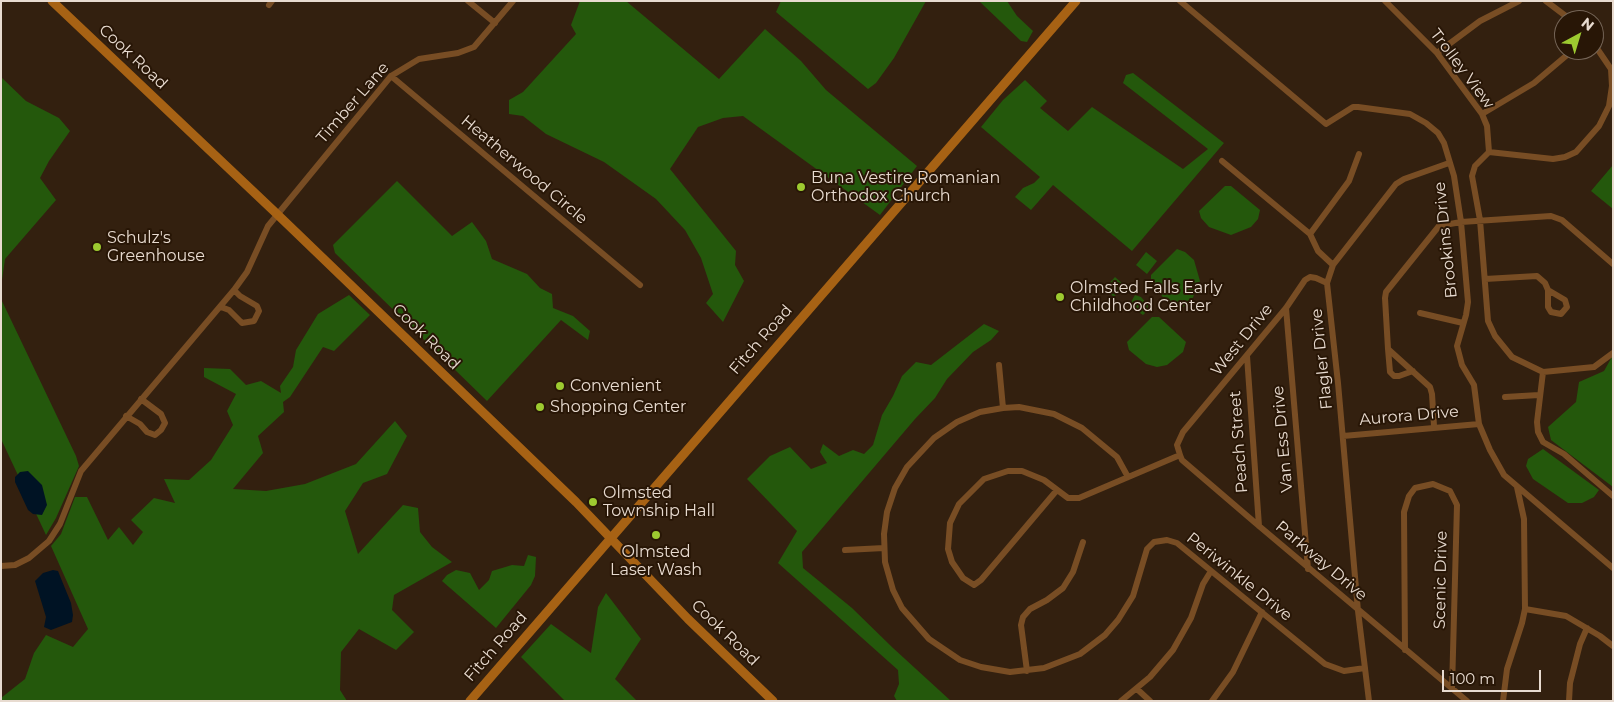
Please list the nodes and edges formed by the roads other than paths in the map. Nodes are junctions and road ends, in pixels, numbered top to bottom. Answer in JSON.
{"nodes":[{"id":1,"x":52,"y":1,"type":"edge"},
{"id":2,"x":468,"y":1,"type":"edge"},
{"id":3,"x":513,"y":1,"type":"edge"},
{"id":4,"x":1180,"y":1,"type":"edge"},
{"id":5,"x":1519,"y":1,"type":"edge"},
{"id":6,"x":1546,"y":1,"type":"edge"},
{"id":7,"x":1073,"y":2,"type":"edge"},
{"id":8,"x":1387,"y":2,"type":"edge"},
{"id":9,"x":1557,"y":10,"type":"edge"},
{"id":10,"x":495,"y":23,"type":"junction"},
{"id":11,"x":1437,"y":53,"type":"junction"},
{"id":12,"x":1604,"y":58,"type":"edge"},
{"id":13,"x":1561,"y":60,"type":"edge"},
{"id":14,"x":1612,"y":69,"type":"edge"},
{"id":15,"x":391,"y":76,"type":"junction"},
{"id":16,"x":1612,"y":86,"type":"edge"},
{"id":17,"x":1482,"y":114,"type":"junction"},
{"id":18,"x":1488,"y":152,"type":"junction"},
{"id":19,"x":1358,"y":154,"type":"dead end"},
{"id":20,"x":1222,"y":161,"type":"dead end"},
{"id":21,"x":1450,"y":163,"type":"junction"},
{"id":22,"x":278,"y":214,"type":"junction"},
{"id":23,"x":1480,"y":220,"type":"junction"},
{"id":24,"x":1461,"y":222,"type":"junction"},
{"id":25,"x":1310,"y":234,"type":"junction"},
{"id":26,"x":1613,"y":264,"type":"edge"},
{"id":27,"x":1333,"y":266,"type":"junction"},
{"id":28,"x":1485,"y":279,"type":"junction"},
{"id":29,"x":1327,"y":283,"type":"junction"},
{"id":30,"x":640,"y":285,"type":"dead end"},
{"id":31,"x":234,"y":290,"type":"junction"},
{"id":32,"x":1548,"y":290,"type":"dead end"},
{"id":33,"x":221,"y":307,"type":"junction"},
{"id":34,"x":1286,"y":308,"type":"junction"},
{"id":35,"x":1420,"y":313,"type":"dead end"},
{"id":36,"x":1463,"y":323,"type":"junction"},
{"id":37,"x":1388,"y":348,"type":"junction"},
{"id":38,"x":1613,"y":353,"type":"edge"},
{"id":39,"x":1247,"y":356,"type":"junction"},
{"id":40,"x":999,"y":365,"type":"dead end"},
{"id":41,"x":1413,"y":371,"type":"junction"},
{"id":42,"x":1543,"y":372,"type":"junction"},
{"id":43,"x":1539,"y":395,"type":"junction"},
{"id":44,"x":1505,"y":398,"type":"dead end"},
{"id":45,"x":141,"y":399,"type":"junction"},
{"id":46,"x":1003,"y":408,"type":"junction"},
{"id":47,"x":126,"y":416,"type":"junction"},
{"id":48,"x":1479,"y":424,"type":"junction"},
{"id":49,"x":1434,"y":426,"type":"junction"},
{"id":50,"x":1343,"y":436,"type":"junction"},
{"id":51,"x":1180,"y":455,"type":"junction"},
{"id":52,"x":1128,"y":478,"type":"junction"},
{"id":53,"x":1517,"y":487,"type":"junction"},
{"id":54,"x":1057,"y":490,"type":"junction"},
{"id":55,"x":1613,"y":496,"type":"edge"},
{"id":56,"x":1259,"y":526,"type":"junction"},
{"id":57,"x":610,"y":536,"type":"junction"},
{"id":58,"x":1083,"y":542,"type":"dead end"},
{"id":59,"x":884,"y":548,"type":"junction"},
{"id":60,"x":845,"y":550,"type":"dead end"},
{"id":61,"x":4,"y":566,"type":"edge"},
{"id":62,"x":1613,"y":568,"type":"edge"},
{"id":63,"x":1308,"y":569,"type":"junction"},
{"id":64,"x":1211,"y":571,"type":"junction"},
{"id":65,"x":1,"y":572,"type":"edge"},
{"id":66,"x":1525,"y":609,"type":"junction"},
{"id":67,"x":1358,"y":611,"type":"junction"},
{"id":68,"x":1262,"y":612,"type":"junction"},
{"id":69,"x":1587,"y":628,"type":"junction"},
{"id":70,"x":1613,"y":646,"type":"edge"},
{"id":71,"x":1405,"y":650,"type":"junction"},
{"id":72,"x":1365,"y":668,"type":"junction"},
{"id":73,"x":1027,"y":671,"type":"junction"},
{"id":74,"x":1137,"y":689,"type":"junction"},
{"id":75,"x":1452,"y":689,"type":"junction"},
{"id":76,"x":470,"y":701,"type":"edge"},
{"id":77,"x":773,"y":701,"type":"edge"},
{"id":78,"x":1121,"y":701,"type":"edge"},
{"id":79,"x":1150,"y":701,"type":"edge"},
{"id":80,"x":1212,"y":701,"type":"edge"},
{"id":81,"x":1369,"y":701,"type":"edge"},
{"id":82,"x":1467,"y":701,"type":"edge"},
{"id":83,"x":1503,"y":701,"type":"edge"},
{"id":84,"x":1569,"y":701,"type":"edge"}],
"edges":[{"from":1,"to":22,"type":"street","name":"Cook Road"},
{"from":2,"to":10,"type":"street"},
{"from":3,"to":10,"type":"street","name":"Timber Lane"},
{"from":4,"to":21,"type":"street","name":"Brookins Drive"},
{"from":5,"to":11,"type":"street"},
{"from":6,"to":9,"type":"street"},
{"from":7,"to":57,"type":"street","name":"Fitch Road"},
{"from":8,"to":11,"type":"street","name":"Trolley View"},
{"from":10,"to":15,"type":"street","name":"Timber Lane"},
{"from":11,"to":17,"type":"street","name":"Trolley View"},
{"from":12,"to":14,"type":"street"},
{"from":13,"to":17,"type":"street"},
{"from":14,"to":16,"type":"street"},
{"from":15,"to":22,"type":"street","name":"Timber Lane"},
{"from":15,"to":30,"type":"street","name":"Heatherwood Circle"},
{"from":16,"to":18,"type":"street"},
{"from":17,"to":18,"type":"street","name":"Trolley View"},
{"from":18,"to":23,"type":"street"},
{"from":19,"to":25,"type":"street"},
{"from":20,"to":25,"type":"street"},
{"from":21,"to":24,"type":"street","name":"Brookins Drive"},
{"from":21,"to":27,"type":"street","name":"Flagler Drive"},
{"from":22,"to":31,"type":"street","name":"Timber Lane"},
{"from":22,"to":57,"type":"street","name":"Cook Road"},
{"from":23,"to":24,"type":"street"},
{"from":23,"to":26,"type":"street"},
{"from":23,"to":28,"type":"street"},
{"from":24,"to":36,"type":"street","name":"Brookins Drive"},
{"from":24,"to":37,"type":"street"},
{"from":25,"to":27,"type":"street"},
{"from":27,"to":29,"type":"street","name":"Flagler Drive"},
{"from":28,"to":32,"type":"street"},
{"from":28,"to":42,"type":"street"},
{"from":29,"to":34,"type":"street","name":"West Drive"},
{"from":29,"to":50,"type":"street","name":"Flagler Drive"},
{"from":31,"to":33,"type":"street","name":"Timber Lane"},
{"from":31,"to":33,"type":"street"},
{"from":33,"to":45,"type":"street","name":"Timber Lane"},
{"from":34,"to":39,"type":"street","name":"West Drive"},
{"from":34,"to":63,"type":"street","name":"Van Ess Drive"},
{"from":35,"to":36,"type":"street"},
{"from":36,"to":48,"type":"street","name":"Brookins Drive"},
{"from":37,"to":41,"type":"street"},
{"from":37,"to":41,"type":"street"},
{"from":38,"to":42,"type":"street"},
{"from":39,"to":51,"type":"street","name":"West Drive"},
{"from":39,"to":56,"type":"street","name":"Peach Street"},
{"from":40,"to":46,"type":"street"},
{"from":41,"to":49,"type":"street"},
{"from":42,"to":43,"type":"street"},
{"from":43,"to":44,"type":"street"},
{"from":43,"to":55,"type":"street"},
{"from":45,"to":47,"type":"street","name":"Timber Lane"},
{"from":45,"to":47,"type":"street"},
{"from":46,"to":52,"type":"street","name":"Periwinkle Drive"},
{"from":46,"to":59,"type":"street","name":"Periwinkle Drive"},
{"from":47,"to":61,"type":"street","name":"Timber Lane"},
{"from":48,"to":49,"type":"street","name":"Aurora Drive"},
{"from":48,"to":53,"type":"street","name":"Brookins Drive"},
{"from":49,"to":50,"type":"street","name":"Aurora Drive"},
{"from":50,"to":67,"type":"street","name":"Flagler Drive"},
{"from":51,"to":52,"type":"street"},
{"from":51,"to":56,"type":"street","name":"Parkway Drive"},
{"from":52,"to":54,"type":"street"},
{"from":53,"to":62,"type":"street","name":"Brookins Drive"},
{"from":53,"to":66,"type":"street"},
{"from":54,"to":54,"type":"street"},
{"from":56,"to":63,"type":"street","name":"Parkway Drive"},
{"from":57,"to":76,"type":"street","name":"Fitch Road"},
{"from":57,"to":77,"type":"street","name":"Cook Road"},
{"from":58,"to":73,"type":"street"},
{"from":59,"to":60,"type":"street"},
{"from":59,"to":73,"type":"street","name":"Periwinkle Drive"},
{"from":61,"to":65,"type":"street","name":"Timber Lane"},
{"from":63,"to":67,"type":"street","name":"Parkway Drive"},
{"from":64,"to":68,"type":"street","name":"Periwinkle Drive"},
{"from":64,"to":73,"type":"street","name":"Periwinkle Drive"},
{"from":64,"to":74,"type":"street"},
{"from":66,"to":69,"type":"street"},
{"from":66,"to":83,"type":"street"},
{"from":67,"to":71,"type":"street","name":"Parkway Drive"},
{"from":67,"to":72,"type":"street","name":"Flagler Drive"},
{"from":68,"to":72,"type":"street","name":"Periwinkle Drive"},
{"from":68,"to":80,"type":"street"},
{"from":69,"to":70,"type":"street"},
{"from":69,"to":84,"type":"street"},
{"from":71,"to":75,"type":"street","name":"Parkway Drive"},
{"from":71,"to":75,"type":"street","name":"Scenic Drive"},
{"from":72,"to":81,"type":"street","name":"Flagler Drive"},
{"from":74,"to":78,"type":"street"},
{"from":74,"to":79,"type":"street"},
{"from":75,"to":82,"type":"street","name":"Parkway Drive"}]}
